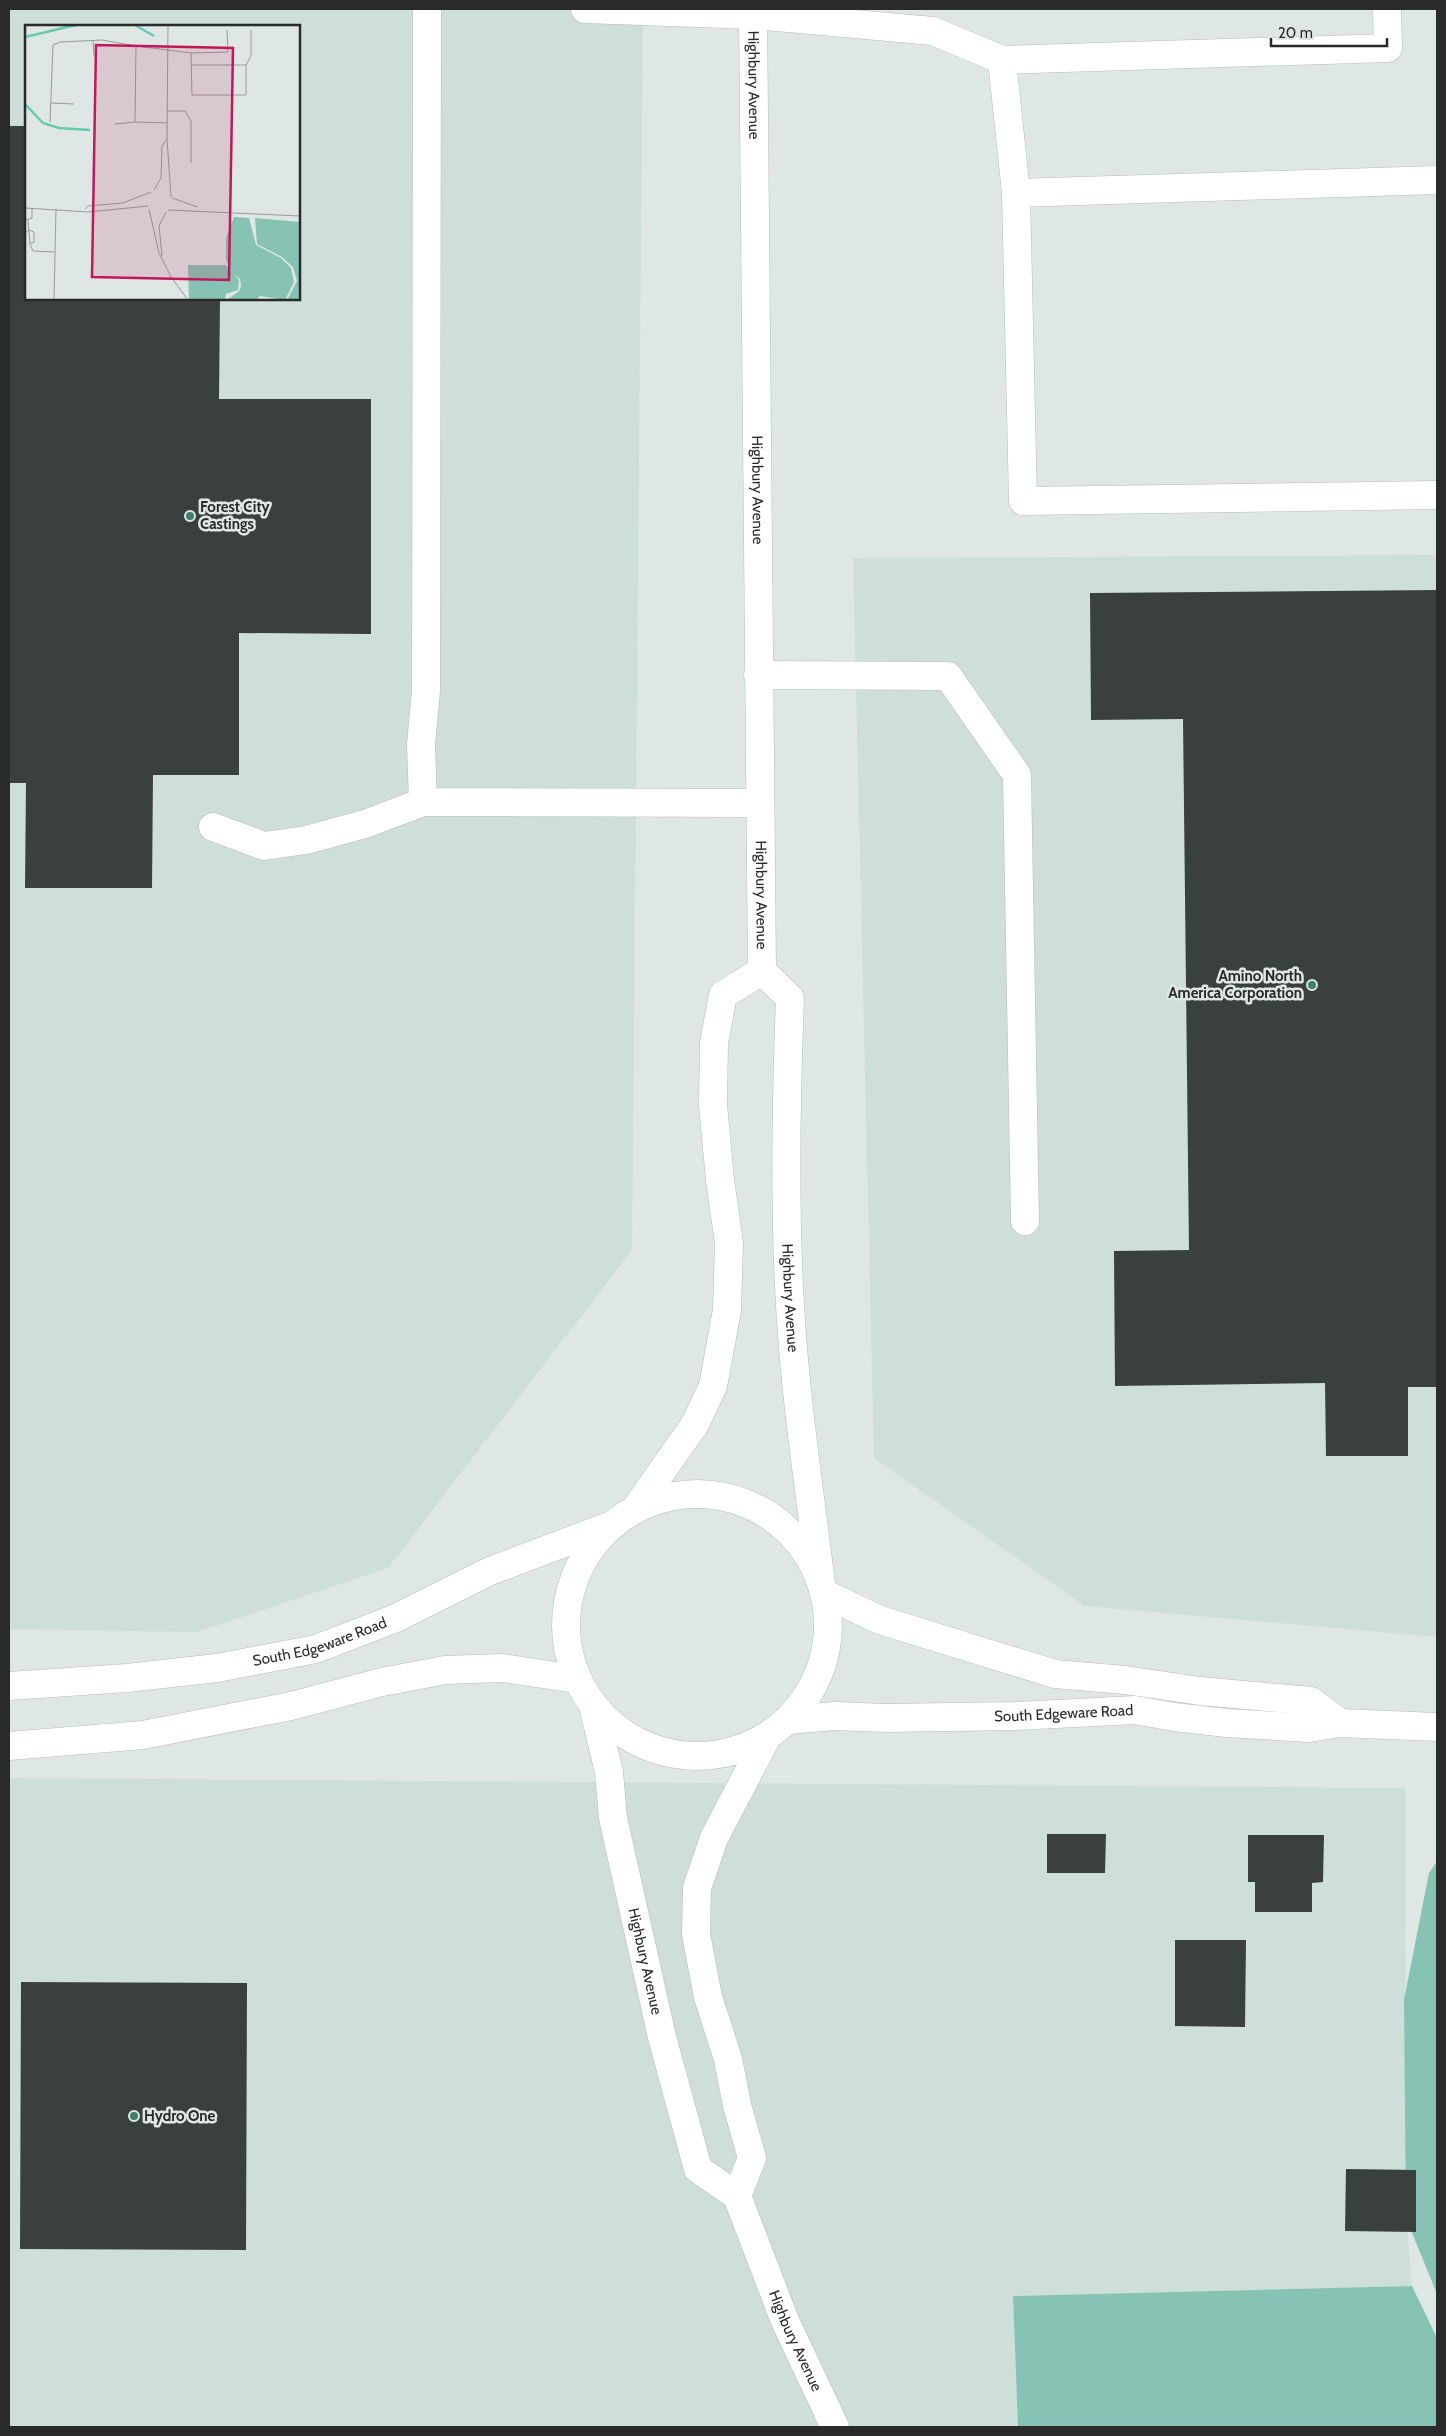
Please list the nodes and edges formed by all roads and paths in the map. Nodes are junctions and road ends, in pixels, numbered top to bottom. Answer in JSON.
{"nodes":[{"id":1,"x":427,"y":9,"type":"edge"},
{"id":2,"x":585,"y":9,"type":"edge"},
{"id":3,"x":1387,"y":9,"type":"edge"},
{"id":4,"x":752,"y":12,"type":"edge"},
{"id":5,"x":1002,"y":60,"type":"junction"},
{"id":6,"x":1437,"y":180,"type":"edge"},
{"id":7,"x":1016,"y":193,"type":"junction"},
{"id":8,"x":1437,"y":495,"type":"edge"},
{"id":9,"x":758,"y":675,"type":"junction"},
{"id":10,"x":423,"y":802,"type":"junction"},
{"id":11,"x":759,"y":803,"type":"junction"},
{"id":12,"x":213,"y":827,"type":"dead end"},
{"id":13,"x":762,"y":971,"type":"junction"},
{"id":14,"x":1025,"y":1221,"type":"dead end"},
{"id":15,"x":636,"y":1508,"type":"junction"},
{"id":16,"x":610,"y":1526,"type":"junction"},
{"id":17,"x":823,"y":1585,"type":"junction"},
{"id":18,"x":576,"y":1679,"type":"junction"},
{"id":19,"x":9,"y":1686,"type":"edge"},
{"id":20,"x":593,"y":1706,"type":"junction"},
{"id":21,"x":788,"y":1720,"type":"junction"},
{"id":22,"x":1340,"y":1723,"type":"junction"},
{"id":23,"x":1437,"y":1728,"type":"edge"},
{"id":24,"x":768,"y":1737,"type":"junction"},
{"id":25,"x":9,"y":1746,"type":"edge"},
{"id":26,"x":737,"y":2196,"type":"junction"},
{"id":27,"x":835,"y":2427,"type":"edge"}],
"edges":[{"from":1,"to":10,"type":"main road"},
{"from":2,"to":4,"type":"main road"},
{"from":3,"to":5,"type":"main road"},
{"from":4,"to":5,"type":"main road"},
{"from":4,"to":9,"type":"main road","name":"Highbury Avenue"},
{"from":5,"to":7,"type":"main road"},
{"from":6,"to":7,"type":"main road"},
{"from":7,"to":8,"type":"main road"},
{"from":9,"to":11,"type":"main road","name":"Highbury Avenue"},
{"from":9,"to":14,"type":"main road"},
{"from":10,"to":11,"type":"main road"},
{"from":10,"to":12,"type":"main road"},
{"from":11,"to":13,"type":"main road","name":"Highbury Avenue"},
{"from":13,"to":15,"type":"main road","name":"Highbury Avenue"},
{"from":13,"to":17,"type":"main road","name":"Highbury Avenue"},
{"from":15,"to":16,"type":"main road"},
{"from":15,"to":17,"type":"main road"},
{"from":16,"to":18,"type":"main road"},
{"from":16,"to":19,"type":"main road","name":"South Edgeware Road"},
{"from":17,"to":21,"type":"main road","name":"Highbury Avenue"},
{"from":17,"to":22,"type":"main road","name":"South Edgeware Road"},
{"from":18,"to":20,"type":"main road"},
{"from":18,"to":25,"type":"main road"},
{"from":20,"to":24,"type":"main road"},
{"from":20,"to":26,"type":"main road","name":"Highbury Avenue"},
{"from":21,"to":22,"type":"main road","name":"South Edgeware Road"},
{"from":21,"to":24,"type":"main road","name":"Highbury Avenue"},
{"from":22,"to":23,"type":"main road","name":"South Edgeware Road"},
{"from":24,"to":26,"type":"main road"},
{"from":26,"to":27,"type":"main road","name":"Highbury Avenue"}]}
